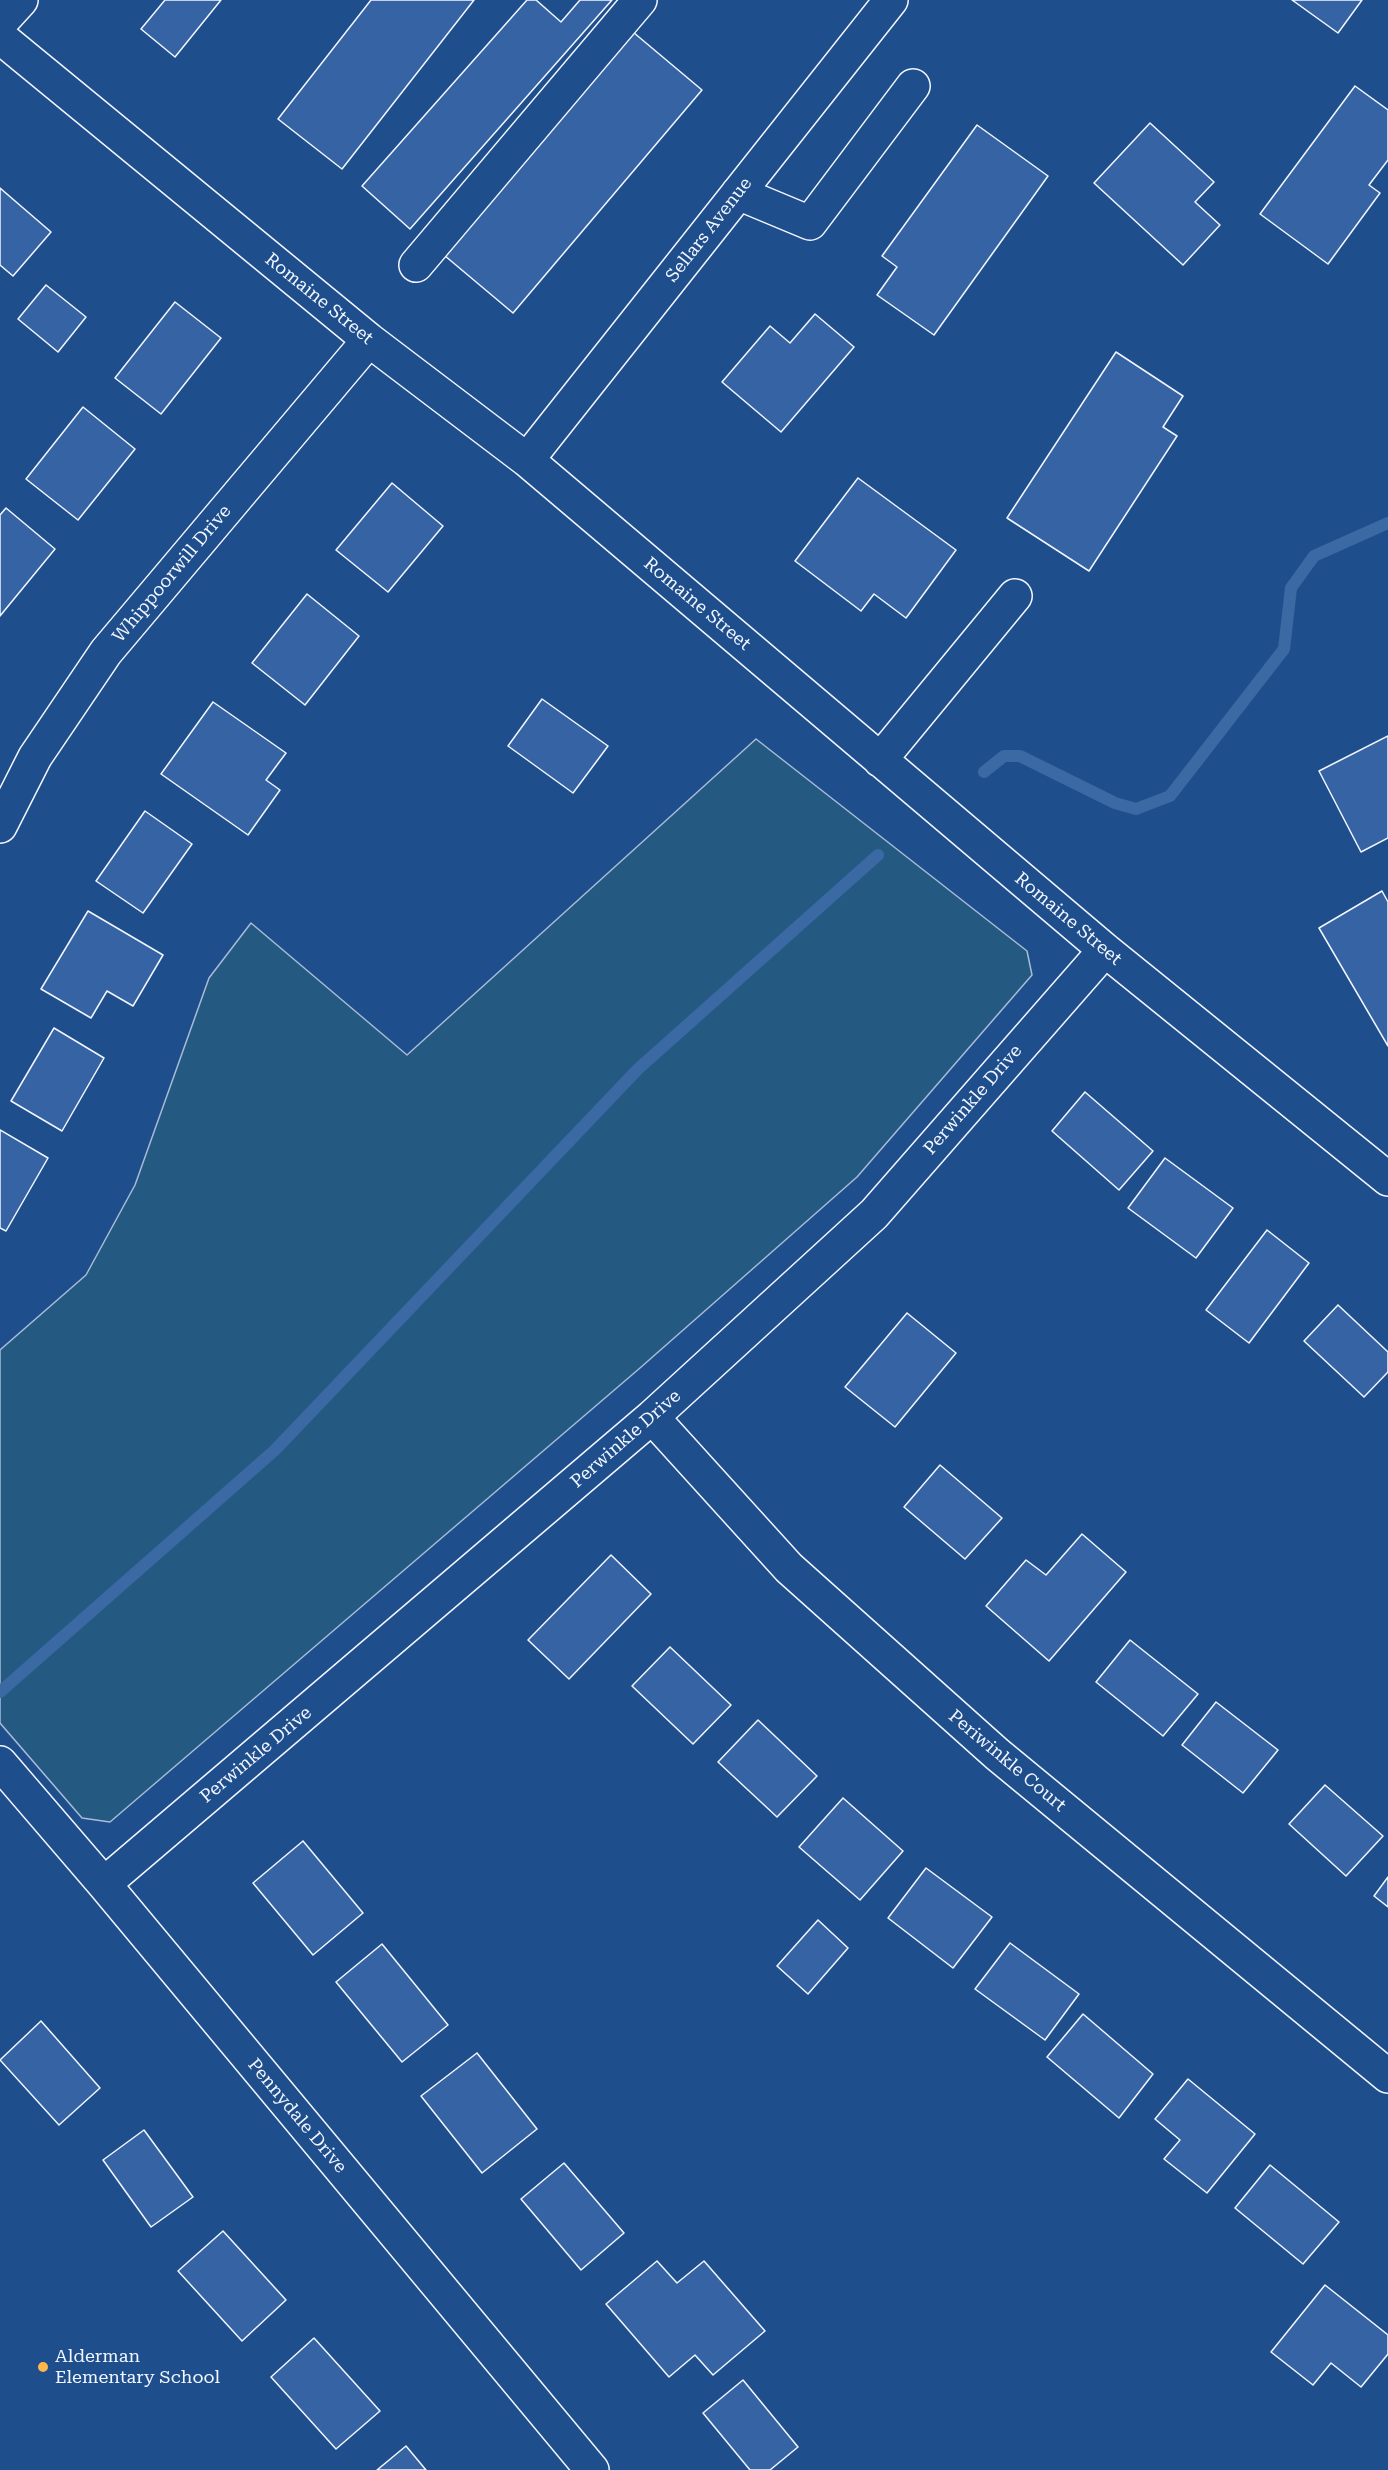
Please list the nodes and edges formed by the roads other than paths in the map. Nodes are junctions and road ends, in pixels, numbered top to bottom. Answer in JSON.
{"nodes":[{"id":1,"x":21,"y":0,"type":"edge"},
{"id":2,"x":640,"y":0,"type":"edge"},
{"id":3,"x":891,"y":0,"type":"edge"},
{"id":4,"x":0,"y":23,"type":"edge"},
{"id":5,"x":0,"y":37,"type":"edge"},
{"id":6,"x":913,"y":86,"type":"dead end"},
{"id":7,"x":738,"y":193,"type":"junction"},
{"id":8,"x":416,"y":266,"type":"dead end"},
{"id":9,"x":369,"y":340,"type":"junction"},
{"id":10,"x":527,"y":460,"type":"junction"},
{"id":11,"x":1015,"y":596,"type":"dead end"},
{"id":12,"x":880,"y":760,"type":"junction"},
{"id":13,"x":0,"y":826,"type":"edge"},
{"id":14,"x":1105,"y":950,"type":"junction"},
{"id":15,"x":1388,"y":1179,"type":"edge"},
{"id":16,"x":652,"y":1417,"type":"junction"},
{"id":17,"x":0,"y":1763,"type":"edge"},
{"id":18,"x":104,"y":1884,"type":"junction"},
{"id":19,"x":1388,"y":2076,"type":"edge"},
{"id":20,"x":592,"y":2470,"type":"edge"}],
"edges":[{"from":1,"to":4,"type":"street"},
{"from":2,"to":8,"type":"street"},
{"from":3,"to":7,"type":"street","name":"Sellars Avenue"},
{"from":5,"to":9,"type":"street","name":"Romaine Street"},
{"from":6,"to":7,"type":"street"},
{"from":7,"to":10,"type":"street","name":"Sellars Avenue"},
{"from":9,"to":10,"type":"street","name":"Romaine Street"},
{"from":9,"to":13,"type":"street","name":"Whippoorwill Drive"},
{"from":10,"to":12,"type":"street","name":"Romaine Street"},
{"from":11,"to":12,"type":"street"},
{"from":12,"to":14,"type":"street","name":"Romaine Street"},
{"from":14,"to":15,"type":"street","name":"Romaine Street"},
{"from":14,"to":16,"type":"street","name":"Perwinkle Drive"},
{"from":16,"to":18,"type":"street","name":"Perwinkle Drive"},
{"from":16,"to":19,"type":"street","name":"Periwinkle Court"},
{"from":17,"to":18,"type":"street","name":"Pennydale Drive"},
{"from":18,"to":20,"type":"street","name":"Pennydale Drive"}]}
